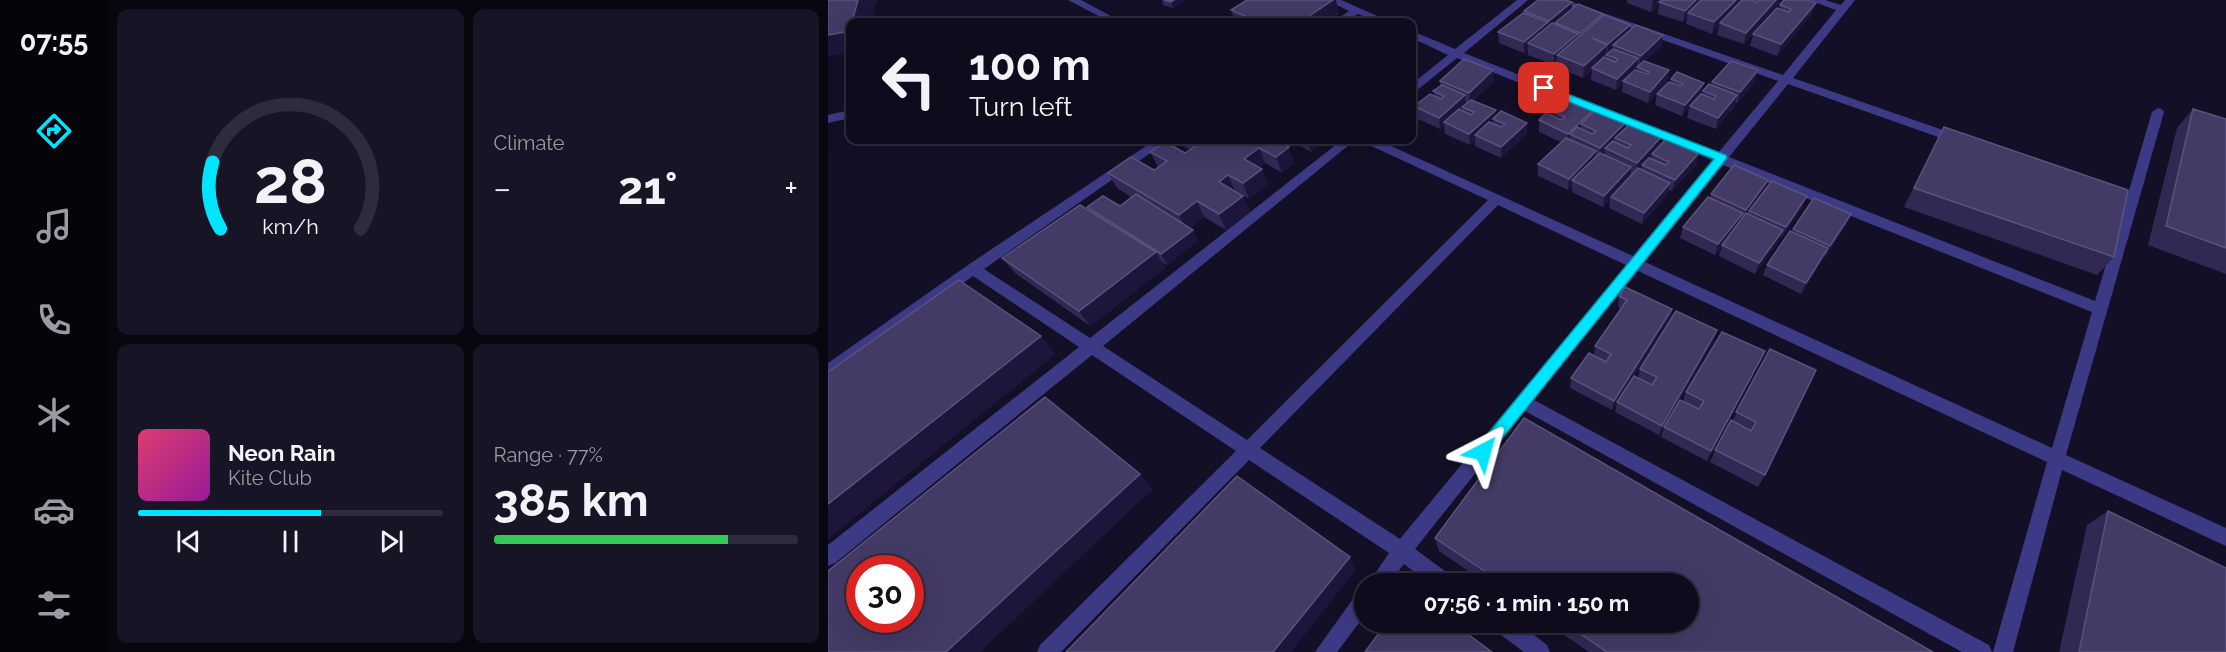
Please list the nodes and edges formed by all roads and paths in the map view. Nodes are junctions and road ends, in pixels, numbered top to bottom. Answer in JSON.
{"nodes":[{"id":1,"x":1073,"y":0,"type":"edge"},
{"id":2,"x":1332,"y":0,"type":"edge"},
{"id":3,"x":1523,"y":0,"type":"edge"},
{"id":4,"x":1556,"y":0,"type":"edge"},
{"id":5,"x":1814,"y":0,"type":"edge"},
{"id":6,"x":1846,"y":4,"type":"edge"},
{"id":7,"x":1357,"y":10,"type":"junction"},
{"id":8,"x":1109,"y":18,"type":"edge"},
{"id":9,"x":1344,"y":18,"type":"edge"},
{"id":10,"x":1376,"y":18,"type":"edge"},
{"id":11,"x":1416,"y":36,"type":"edge"},
{"id":12,"x":1456,"y":54,"type":"junction"},
{"id":13,"x":1784,"y":81,"type":"junction"},
{"id":14,"x":1416,"y":86,"type":"edge"},
{"id":15,"x":2158,"y":112,"type":"dead end"},
{"id":16,"x":846,"y":115,"type":"edge"},
{"id":17,"x":828,"y":119,"type":"edge"},
{"id":18,"x":1157,"y":144,"type":"edge"},
{"id":19,"x":1344,"y":144,"type":"edge"},
{"id":20,"x":1378,"y":144,"type":"edge"},
{"id":21,"x":1975,"y":146,"type":"edge"},
{"id":22,"x":1722,"y":158,"type":"junction"},
{"id":23,"x":2099,"y":188,"type":"edge"},
{"id":24,"x":1497,"y":199,"type":"junction"},
{"id":25,"x":2132,"y":200,"type":"junction"},
{"id":26,"x":1636,"y":263,"type":"junction"},
{"id":27,"x":973,"y":269,"type":"junction"},
{"id":28,"x":2100,"y":309,"type":"junction"},
{"id":29,"x":1091,"y":346,"type":"junction"},
{"id":30,"x":828,"y":372,"type":"edge"},
{"id":31,"x":1523,"y":402,"type":"junction"},
{"id":32,"x":1248,"y":450,"type":"junction"},
{"id":33,"x":2057,"y":458,"type":"junction"},
{"id":34,"x":2226,"y":537,"type":"edge"},
{"id":35,"x":1402,"y":551,"type":"junction"},
{"id":36,"x":828,"y":557,"type":"edge"},
{"id":37,"x":1385,"y":573,"type":"edge"},
{"id":38,"x":1431,"y":573,"type":"edge"},
{"id":39,"x":1354,"y":614,"type":"edge"},
{"id":40,"x":1515,"y":633,"type":"edge"},
{"id":41,"x":1047,"y":652,"type":"edge"},
{"id":42,"x":1325,"y":652,"type":"edge"},
{"id":43,"x":1540,"y":652,"type":"edge"},
{"id":44,"x":1982,"y":652,"type":"edge"},
{"id":45,"x":2003,"y":652,"type":"edge"}],
"edges":[{"from":1,"to":8,"type":"street"},
{"from":2,"to":7,"type":"street"},
{"from":3,"to":12,"type":"street"},
{"from":4,"to":13,"type":"street"},
{"from":5,"to":6,"type":"street"},
{"from":6,"to":13,"type":"street"},
{"from":7,"to":9,"type":"street"},
{"from":7,"to":10,"type":"street"},
{"from":11,"to":12,"type":"street"},
{"from":12,"to":14,"type":"street"},
{"from":12,"to":22,"type":"street"},
{"from":13,"to":21,"type":"street"},
{"from":13,"to":22,"type":"street"},
{"from":15,"to":25,"type":"street"},
{"from":16,"to":17,"type":"street"},
{"from":18,"to":27,"type":"street"},
{"from":19,"to":29,"type":"street"},
{"from":20,"to":24,"type":"street"},
{"from":22,"to":26,"type":"street"},
{"from":22,"to":28,"type":"street"},
{"from":23,"to":25,"type":"street"},
{"from":24,"to":26,"type":"street"},
{"from":24,"to":32,"type":"street"},
{"from":25,"to":28,"type":"street"},
{"from":26,"to":31,"type":"street"},
{"from":26,"to":33,"type":"street"},
{"from":27,"to":29,"type":"street"},
{"from":27,"to":30,"type":"street"},
{"from":28,"to":33,"type":"street"},
{"from":29,"to":32,"type":"street"},
{"from":29,"to":36,"type":"street"},
{"from":31,"to":35,"type":"street"},
{"from":31,"to":44,"type":"street"},
{"from":32,"to":35,"type":"street"},
{"from":32,"to":41,"type":"street"},
{"from":33,"to":34,"type":"street"},
{"from":33,"to":45,"type":"street"},
{"from":35,"to":37,"type":"street"},
{"from":35,"to":38,"type":"street"},
{"from":39,"to":42,"type":"street"},
{"from":40,"to":43,"type":"street"}]}
